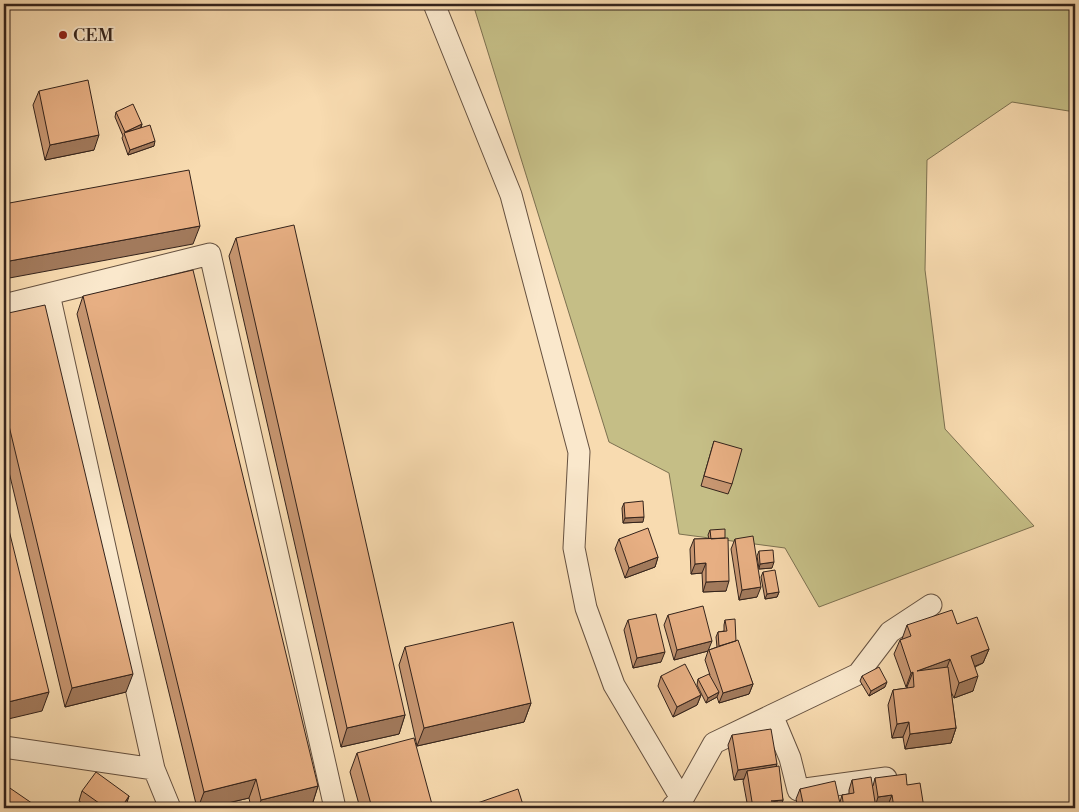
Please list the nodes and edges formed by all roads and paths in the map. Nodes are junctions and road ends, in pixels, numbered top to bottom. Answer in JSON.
{"nodes":[{"id":1,"x":434,"y":4,"type":"edge"},
{"id":2,"x":48,"y":294,"type":"junction"},
{"id":3,"x":4,"y":305,"type":"edge"},
{"id":4,"x":931,"y":604,"type":"dead end"},
{"id":5,"x":772,"y":715,"type":"junction"},
{"id":6,"x":4,"y":747,"type":"edge"},
{"id":7,"x":154,"y":769,"type":"junction"},
{"id":8,"x":886,"y":778,"type":"edge"},
{"id":9,"x":679,"y":806,"type":"edge"},
{"id":10,"x":170,"y":808,"type":"edge"},
{"id":11,"x":334,"y":808,"type":"edge"}],
"edges":[{"from":1,"to":9,"type":"street"},
{"from":2,"to":3,"type":"street"},
{"from":2,"to":7,"type":"street"},
{"from":2,"to":11,"type":"street"},
{"from":4,"to":5,"type":"street"},
{"from":5,"to":8,"type":"street"},
{"from":5,"to":9,"type":"street"},
{"from":6,"to":7,"type":"street"},
{"from":7,"to":10,"type":"street"}]}
